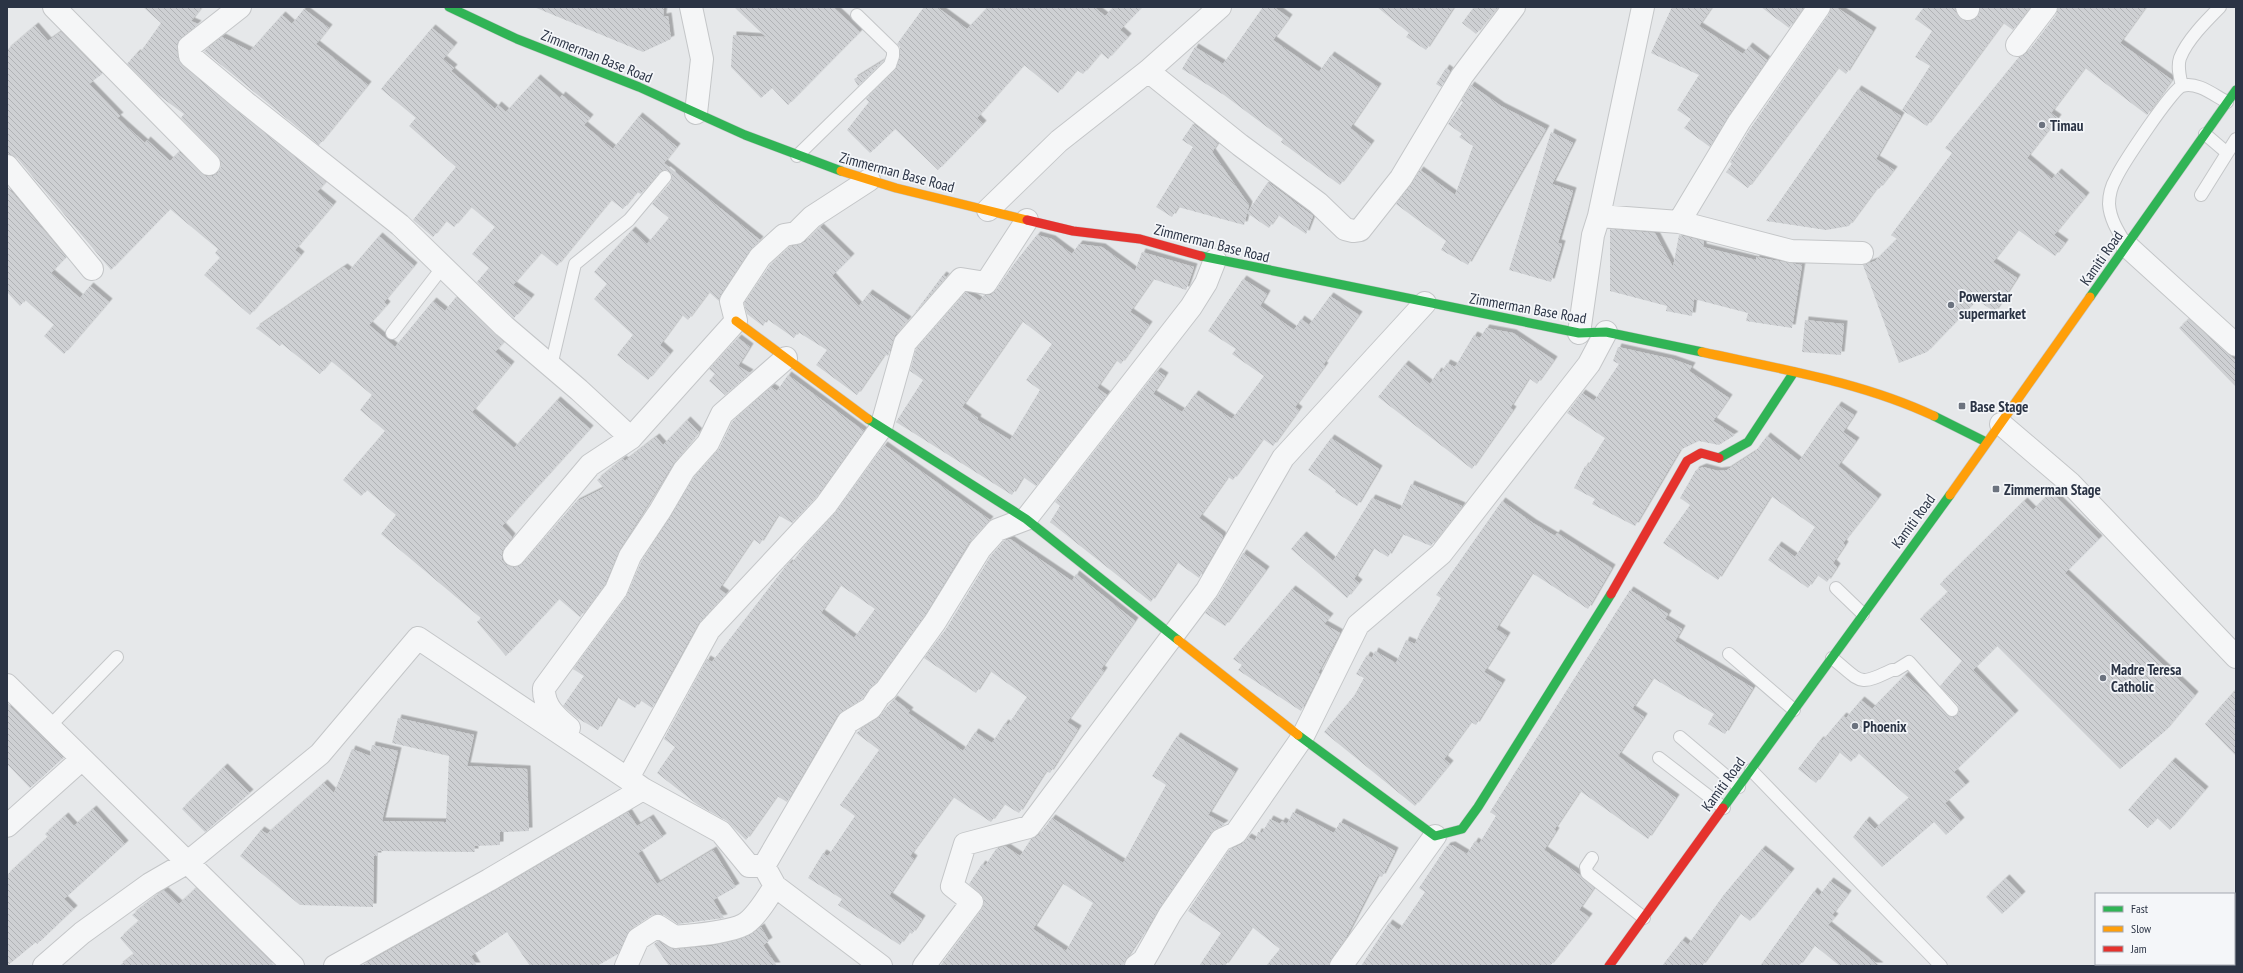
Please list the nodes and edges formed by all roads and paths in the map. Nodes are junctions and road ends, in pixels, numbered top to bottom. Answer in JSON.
{"nodes":[{"id":1,"x":54,"y":7,"type":"edge"},
{"id":2,"x":240,"y":7,"type":"edge"},
{"id":3,"x":449,"y":7,"type":"edge"},
{"id":4,"x":691,"y":7,"type":"edge"},
{"id":5,"x":1220,"y":7,"type":"edge"},
{"id":6,"x":1514,"y":7,"type":"edge"},
{"id":7,"x":1643,"y":7,"type":"edge"},
{"id":8,"x":1819,"y":7,"type":"edge"},
{"id":9,"x":2046,"y":7,"type":"edge"},
{"id":10,"x":2220,"y":7,"type":"edge"},
{"id":11,"x":857,"y":15,"type":"dead end"},
{"id":12,"x":2017,"y":45,"type":"dead end"},
{"id":13,"x":1148,"y":71,"type":"junction"},
{"id":14,"x":2182,"y":86,"type":"junction"},
{"id":15,"x":2236,"y":90,"type":"edge"},
{"id":16,"x":2227,"y":102,"type":"junction"},
{"id":17,"x":696,"y":113,"type":"junction"},
{"id":18,"x":2205,"y":134,"type":"junction"},
{"id":19,"x":2236,"y":138,"type":"edge"},
{"id":20,"x":2226,"y":152,"type":"junction"},
{"id":21,"x":797,"y":156,"type":"junction"},
{"id":22,"x":209,"y":164,"type":"dead end"},
{"id":23,"x":7,"y":166,"type":"edge"},
{"id":24,"x":665,"y":177,"type":"dead end"},
{"id":25,"x":869,"y":180,"type":"junction"},
{"id":26,"x":2201,"y":195,"type":"dead end"},
{"id":27,"x":988,"y":210,"type":"junction"},
{"id":28,"x":1599,"y":216,"type":"junction"},
{"id":29,"x":1027,"y":220,"type":"junction"},
{"id":30,"x":1679,"y":222,"type":"junction"},
{"id":31,"x":2127,"y":246,"type":"junction"},
{"id":32,"x":1862,"y":253,"type":"dead end"},
{"id":33,"x":1215,"y":260,"type":"junction"},
{"id":34,"x":442,"y":268,"type":"junction"},
{"id":35,"x":92,"y":269,"type":"dead end"},
{"id":36,"x":1425,"y":303,"type":"junction"},
{"id":37,"x":736,"y":321,"type":"junction"},
{"id":38,"x":1606,"y":332,"type":"junction"},
{"id":39,"x":392,"y":333,"type":"dead end"},
{"id":40,"x":1579,"y":333,"type":"junction"},
{"id":41,"x":2236,"y":344,"type":"edge"},
{"id":42,"x":786,"y":358,"type":"junction"},
{"id":43,"x":551,"y":366,"type":"junction"},
{"id":44,"x":1794,"y":372,"type":"junction"},
{"id":45,"x":2001,"y":424,"type":"junction"},
{"id":46,"x":881,"y":428,"type":"junction"},
{"id":47,"x":631,"y":438,"type":"junction"},
{"id":48,"x":1986,"y":442,"type":"junction"},
{"id":49,"x":1026,"y":519,"type":"junction"},
{"id":50,"x":514,"y":555,"type":"dead end"},
{"id":51,"x":1836,"y":588,"type":"dead end"},
{"id":52,"x":1863,"y":614,"type":"junction"},
{"id":53,"x":1172,"y":636,"type":"junction"},
{"id":54,"x":1729,"y":654,"type":"dead end"},
{"id":55,"x":117,"y":656,"type":"dead end"},
{"id":56,"x":2236,"y":657,"type":"edge"},
{"id":57,"x":1832,"y":658,"type":"junction"},
{"id":58,"x":7,"y":685,"type":"edge"},
{"id":59,"x":1794,"y":710,"type":"junction"},
{"id":60,"x":1952,"y":710,"type":"dead end"},
{"id":61,"x":49,"y":727,"type":"junction"},
{"id":62,"x":1680,"y":737,"type":"dead end"},
{"id":63,"x":1302,"y":738,"type":"junction"},
{"id":64,"x":1659,"y":758,"type":"dead end"},
{"id":65,"x":82,"y":759,"type":"junction"},
{"id":66,"x":1751,"y":770,"type":"junction"},
{"id":67,"x":635,"y":784,"type":"junction"},
{"id":68,"x":1739,"y":786,"type":"junction"},
{"id":69,"x":1724,"y":808,"type":"junction"},
{"id":70,"x":7,"y":826,"type":"edge"},
{"id":71,"x":1435,"y":836,"type":"junction"},
{"id":72,"x":1592,"y":858,"type":"dead end"},
{"id":73,"x":188,"y":862,"type":"junction"},
{"id":74,"x":764,"y":866,"type":"junction"},
{"id":75,"x":775,"y":886,"type":"junction"},
{"id":76,"x":1644,"y":918,"type":"junction"},
{"id":77,"x":44,"y":966,"type":"edge"},
{"id":78,"x":293,"y":966,"type":"edge"},
{"id":79,"x":335,"y":966,"type":"edge"},
{"id":80,"x":626,"y":966,"type":"edge"},
{"id":81,"x":881,"y":966,"type":"edge"},
{"id":82,"x":924,"y":966,"type":"edge"},
{"id":83,"x":1136,"y":966,"type":"edge"},
{"id":84,"x":1341,"y":966,"type":"edge"},
{"id":85,"x":1609,"y":966,"type":"edge"},
{"id":86,"x":1941,"y":966,"type":"edge"}],
"edges":[{"from":1,"to":22,"type":"street"},
{"from":2,"to":34,"type":"street"},
{"from":3,"to":17,"type":"street","name":"Zimmerman Base Road"},
{"from":4,"to":17,"type":"street"},
{"from":5,"to":13,"type":"street"},
{"from":6,"to":13,"type":"street"},
{"from":7,"to":28,"type":"street"},
{"from":8,"to":30,"type":"street"},
{"from":9,"to":12,"type":"street"},
{"from":10,"to":14,"type":"lane"},
{"from":11,"to":21,"type":"lane"},
{"from":13,"to":27,"type":"street"},
{"from":14,"to":16,"type":"lane"},
{"from":14,"to":31,"type":"lane"},
{"from":15,"to":16,"type":"street","name":"Kamiti Road"},
{"from":16,"to":18,"type":"street","name":"Kamiti Road"},
{"from":17,"to":21,"type":"street","name":"Zimmerman Base Road"},
{"from":18,"to":20,"type":"lane"},
{"from":18,"to":31,"type":"street","name":"Kamiti Road"},
{"from":19,"to":20,"type":"lane"},
{"from":20,"to":26,"type":"lane"},
{"from":21,"to":25,"type":"street","name":"Zimmerman Base Road"},
{"from":23,"to":35,"type":"street"},
{"from":24,"to":43,"type":"lane"},
{"from":25,"to":27,"type":"street","name":"Zimmerman Base Road"},
{"from":25,"to":37,"type":"street"},
{"from":27,"to":29,"type":"street","name":"Zimmerman Base Road"},
{"from":28,"to":30,"type":"street"},
{"from":28,"to":40,"type":"street"},
{"from":29,"to":33,"type":"street","name":"Zimmerman Base Road"},
{"from":29,"to":46,"type":"street"},
{"from":30,"to":32,"type":"street"},
{"from":31,"to":41,"type":"street"},
{"from":31,"to":45,"type":"street","name":"Kamiti Road"},
{"from":33,"to":36,"type":"street","name":"Zimmerman Base Road"},
{"from":33,"to":49,"type":"street"},
{"from":34,"to":39,"type":"lane"},
{"from":34,"to":43,"type":"street"},
{"from":36,"to":40,"type":"street","name":"Zimmerman Base Road"},
{"from":36,"to":53,"type":"street"},
{"from":37,"to":42,"type":"street"},
{"from":37,"to":47,"type":"street"},
{"from":38,"to":40,"type":"street","name":"Zimmerman Base Road"},
{"from":38,"to":44,"type":"street","name":"Zimmerman Base Road"},
{"from":38,"to":63,"type":"street"},
{"from":42,"to":46,"type":"street"},
{"from":42,"to":67,"type":"street"},
{"from":43,"to":47,"type":"street"},
{"from":44,"to":48,"type":"street","name":"Zimmerman Base Road"},
{"from":44,"to":71,"type":"street"},
{"from":45,"to":48,"type":"street","name":"Kamiti Road"},
{"from":45,"to":56,"type":"street"},
{"from":46,"to":49,"type":"street"},
{"from":46,"to":67,"type":"street"},
{"from":47,"to":50,"type":"street"},
{"from":48,"to":52,"type":"street","name":"Kamiti Road"},
{"from":49,"to":53,"type":"street"},
{"from":49,"to":74,"type":"street"},
{"from":51,"to":52,"type":"lane"},
{"from":52,"to":57,"type":"street","name":"Kamiti Road"},
{"from":53,"to":63,"type":"street"},
{"from":53,"to":82,"type":"street"},
{"from":54,"to":59,"type":"lane"},
{"from":55,"to":61,"type":"lane"},
{"from":57,"to":59,"type":"street","name":"Kamiti Road"},
{"from":57,"to":60,"type":"lane"},
{"from":58,"to":61,"type":"street"},
{"from":59,"to":66,"type":"street","name":"Kamiti Road"},
{"from":61,"to":65,"type":"street"},
{"from":62,"to":68,"type":"lane"},
{"from":63,"to":71,"type":"street"},
{"from":63,"to":83,"type":"street"},
{"from":64,"to":69,"type":"lane"},
{"from":65,"to":70,"type":"street"},
{"from":65,"to":73,"type":"street"},
{"from":66,"to":68,"type":"street","name":"Kamiti Road"},
{"from":66,"to":86,"type":"lane"},
{"from":67,"to":73,"type":"street"},
{"from":67,"to":74,"type":"street"},
{"from":67,"to":79,"type":"street"},
{"from":68,"to":69,"type":"street","name":"Kamiti Road"},
{"from":69,"to":76,"type":"street","name":"Kamiti Road"},
{"from":71,"to":84,"type":"street"},
{"from":72,"to":76,"type":"lane"},
{"from":73,"to":77,"type":"street"},
{"from":73,"to":78,"type":"street"},
{"from":74,"to":75,"type":"street"},
{"from":75,"to":80,"type":"street"},
{"from":75,"to":81,"type":"street"},
{"from":76,"to":85,"type":"street","name":"Kamiti Road"}]}
